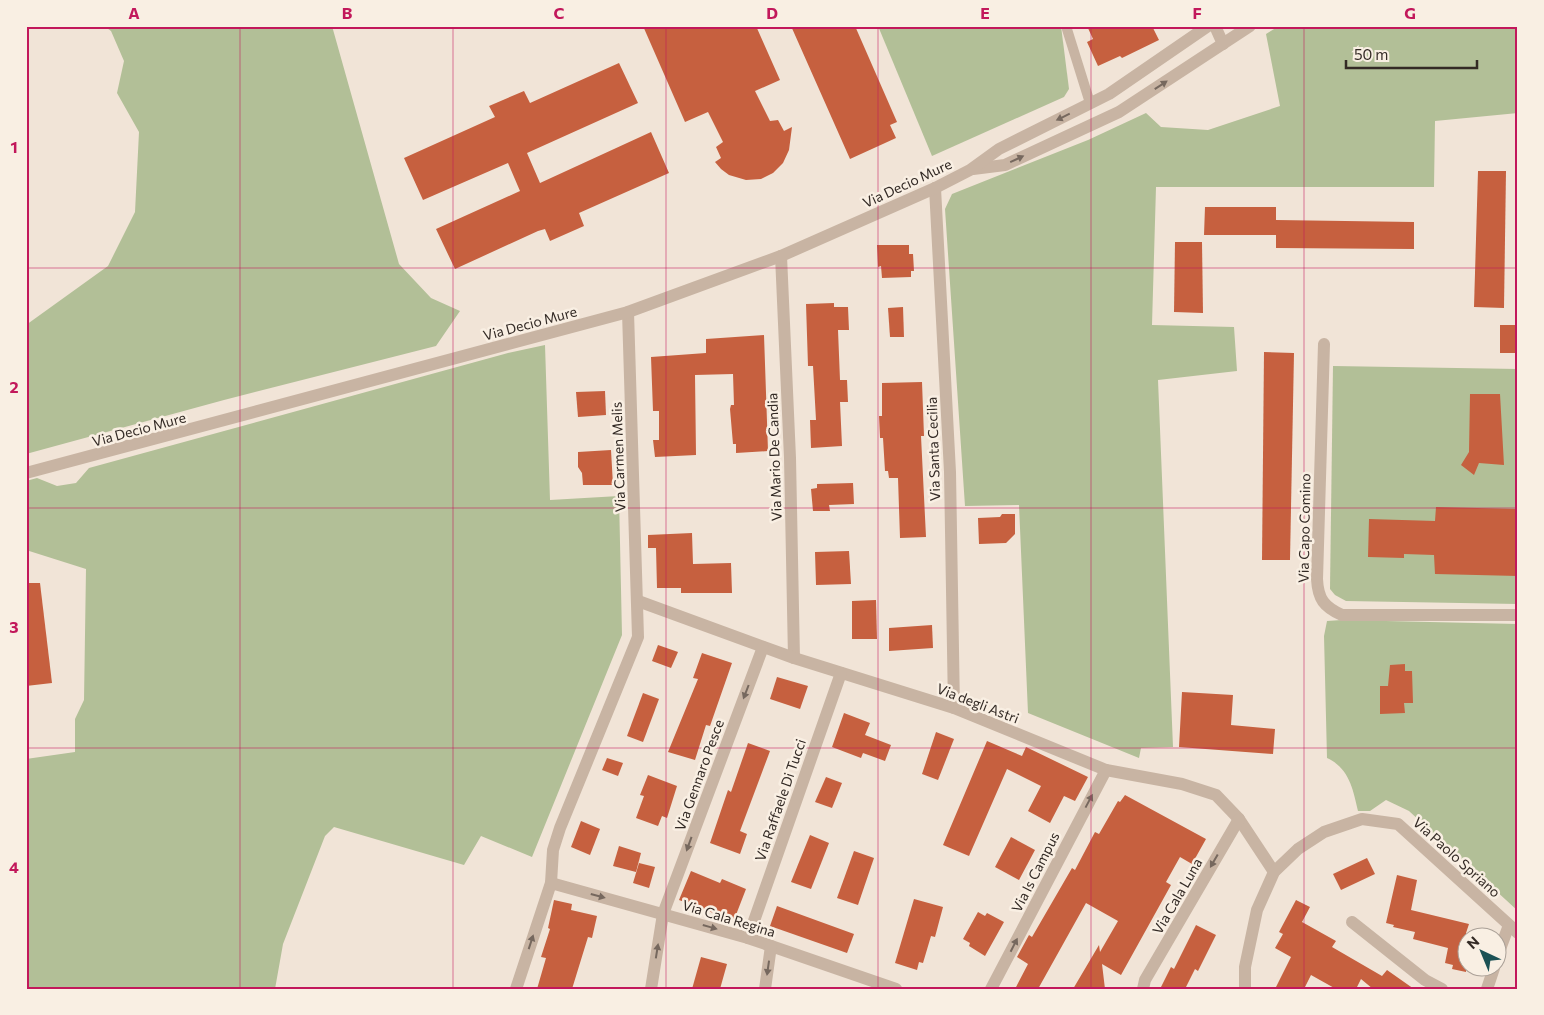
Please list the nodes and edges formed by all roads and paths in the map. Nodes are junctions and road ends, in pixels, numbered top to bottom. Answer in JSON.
{"nodes":[{"id":1,"x":1066,"y":26,"type":"edge"},
{"id":2,"x":1208,"y":26,"type":"edge"},
{"id":3,"x":1215,"y":26,"type":"edge"},
{"id":4,"x":1250,"y":26,"type":"edge"},
{"id":5,"x":1223,"y":44,"type":"junction"},
{"id":6,"x":1090,"y":103,"type":"junction"},
{"id":7,"x":970,"y":170,"type":"junction"},
{"id":8,"x":935,"y":188,"type":"junction"},
{"id":9,"x":781,"y":256,"type":"junction"},
{"id":10,"x":628,"y":312,"type":"junction"},
{"id":11,"x":1324,"y":344,"type":"dead end"},
{"id":12,"x":26,"y":473,"type":"edge"},
{"id":13,"x":638,"y":601,"type":"junction"},
{"id":14,"x":1518,"y":615,"type":"edge"},
{"id":15,"x":763,"y":646,"type":"junction"},
{"id":16,"x":794,"y":658,"type":"junction"},
{"id":17,"x":841,"y":673,"type":"junction"},
{"id":18,"x":954,"y":708,"type":"junction"},
{"id":19,"x":1106,"y":770,"type":"junction"},
{"id":20,"x":1239,"y":819,"type":"junction"},
{"id":21,"x":1274,"y":872,"type":"junction"},
{"id":22,"x":551,"y":884,"type":"junction"},
{"id":23,"x":663,"y":914,"type":"junction"},
{"id":24,"x":1352,"y":922,"type":"dead end"},
{"id":25,"x":1513,"y":929,"type":"edge"},
{"id":26,"x":748,"y":938,"type":"junction"},
{"id":27,"x":1506,"y":942,"type":"edge"},
{"id":28,"x":771,"y":946,"type":"junction"},
{"id":29,"x":1423,"y":984,"type":"edge"},
{"id":30,"x":516,"y":989,"type":"edge"},
{"id":31,"x":652,"y":989,"type":"edge"},
{"id":32,"x":765,"y":989,"type":"edge"},
{"id":33,"x":896,"y":989,"type":"edge"},
{"id":34,"x":991,"y":989,"type":"edge"},
{"id":35,"x":1143,"y":989,"type":"edge"},
{"id":36,"x":1245,"y":989,"type":"edge"},
{"id":37,"x":1442,"y":989,"type":"edge"}],
"edges":[{"from":1,"to":6,"type":"lane"},
{"from":2,"to":6,"type":"street","name":"Via Decio Mure"},
{"from":3,"to":5,"type":"street"},
{"from":4,"to":5,"type":"street","name":"Via Decio Mure"},
{"from":7,"to":5,"type":"street","name":"Via Decio Mure","one_way":true},
{"from":6,"to":7,"type":"street","name":"Via Decio Mure","one_way":true},
{"from":7,"to":8,"type":"street","name":"Via Decio Mure"},
{"from":8,"to":9,"type":"street","name":"Via Decio Mure"},
{"from":8,"to":18,"type":"street","name":"Via Santa Cecilia"},
{"from":9,"to":10,"type":"street","name":"Via Decio Mure"},
{"from":9,"to":16,"type":"street","name":"Via Mario De Candia"},
{"from":10,"to":12,"type":"street","name":"Via Decio Mure"},
{"from":10,"to":13,"type":"street","name":"Via Carmen Melis"},
{"from":11,"to":14,"type":"street","name":"Via Capo Comino"},
{"from":13,"to":15,"type":"street","name":"Via degli Astri"},
{"from":13,"to":22,"type":"street","name":"Via Carmen Melis"},
{"from":15,"to":16,"type":"street","name":"Via degli Astri"},
{"from":15,"to":23,"type":"street","name":"Via Gennaro Pesce","one_way":true},
{"from":16,"to":17,"type":"street","name":"Via degli Astri"},
{"from":17,"to":18,"type":"street","name":"Via degli Astri"},
{"from":17,"to":26,"type":"street","name":"Via Raffaele Di Tucci"},
{"from":18,"to":19,"type":"street","name":"Via degli Astri"},
{"from":19,"to":20,"type":"street","name":"Via degli Astri"},
{"from":34,"to":19,"type":"street","name":"Via Is Campus","one_way":true},
{"from":20,"to":21,"type":"street","name":"Via degli Astri"},
{"from":20,"to":35,"type":"street","name":"Via Cala Luna","one_way":true},
{"from":21,"to":25,"type":"street","name":"Via Paolo Spriano"},
{"from":21,"to":36,"type":"street"},
{"from":22,"to":23,"type":"street","name":"Via Cala Regina","one_way":true},
{"from":30,"to":22,"type":"street","name":"Via Carmen Melis","one_way":true},
{"from":23,"to":26,"type":"street","name":"Via Cala Regina","one_way":true},
{"from":31,"to":23,"type":"street","name":"Via Gennaro Pesce","one_way":true},
{"from":24,"to":29,"type":"street"},
{"from":25,"to":27,"type":"street"},
{"from":26,"to":28,"type":"street","name":"Via Cala Regina"},
{"from":28,"to":32,"type":"street","one_way":true},
{"from":28,"to":33,"type":"street","name":"Via Cala Regina"},
{"from":29,"to":37,"type":"street"}]}
